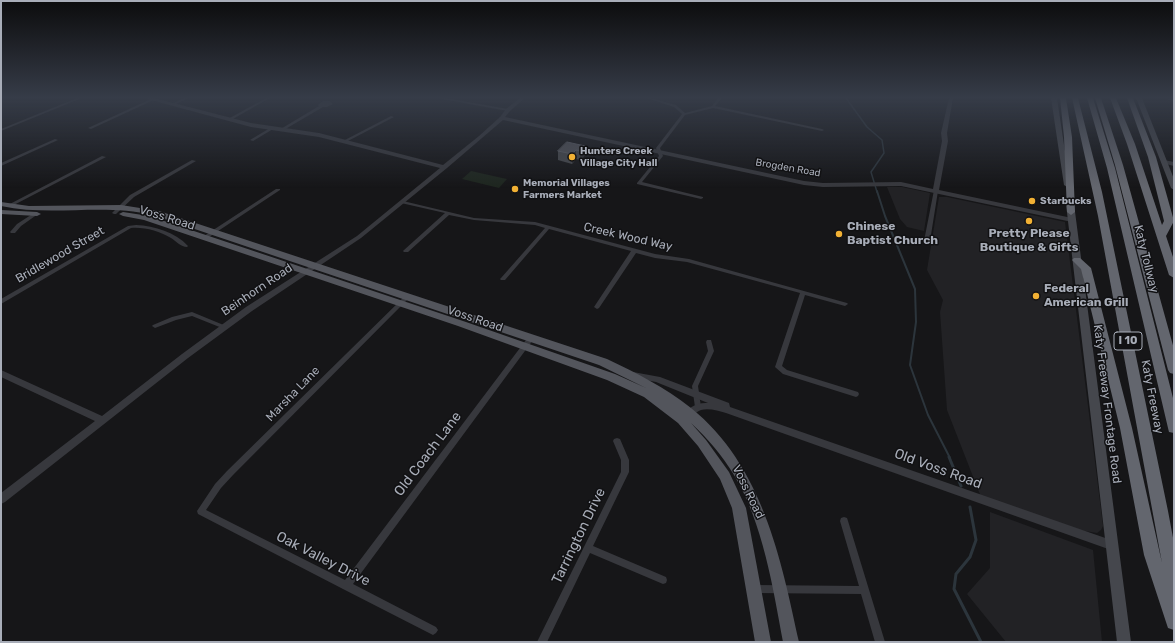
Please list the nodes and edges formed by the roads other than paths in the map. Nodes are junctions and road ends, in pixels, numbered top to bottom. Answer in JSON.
{"nodes":[{"id":1,"x":267,"y":128,"type":"edge"},
{"id":2,"x":284,"y":128,"type":"edge"},
{"id":3,"x":370,"y":128,"type":"edge"},
{"id":4,"x":490,"y":128,"type":"edge"},
{"id":5,"x":548,"y":128,"type":"edge"},
{"id":6,"x":673,"y":128,"type":"edge"},
{"id":7,"x":813,"y":128,"type":"edge"},
{"id":8,"x":945,"y":128,"type":"edge"},
{"id":9,"x":1059,"y":128,"type":"edge"},
{"id":10,"x":1067,"y":128,"type":"edge"},
{"id":11,"x":1082,"y":128,"type":"edge"},
{"id":12,"x":1099,"y":128,"type":"edge"},
{"id":13,"x":1107,"y":128,"type":"edge"},
{"id":14,"x":1125,"y":128,"type":"edge"},
{"id":15,"x":1141,"y":128,"type":"edge"},
{"id":16,"x":1151,"y":128,"type":"edge"},
{"id":17,"x":271,"y":129,"type":"junction"},
{"id":18,"x":281,"y":130,"type":"junction"},
{"id":19,"x":822,"y":130,"type":"dead end"},
{"id":20,"x":56,"y":140,"type":"dead end"},
{"id":21,"x":252,"y":140,"type":"dead end"},
{"id":22,"x":345,"y":141,"type":"junction"},
{"id":23,"x":658,"y":152,"type":"junction"},
{"id":24,"x":104,"y":158,"type":"dead end"},
{"id":25,"x":194,"y":161,"type":"dead end"},
{"id":26,"x":1164,"y":162,"type":"junction"},
{"id":27,"x":1174,"y":164,"type":"edge"},
{"id":28,"x":1,"y":165,"type":"edge"},
{"id":29,"x":445,"y":167,"type":"junction"},
{"id":30,"x":1174,"y":188,"type":"edge"},
{"id":31,"x":278,"y":190,"type":"dead end"},
{"id":32,"x":936,"y":191,"type":"junction"},
{"id":33,"x":702,"y":198,"type":"dead end"},
{"id":34,"x":403,"y":202,"type":"junction"},
{"id":35,"x":4,"y":205,"type":"edge"},
{"id":36,"x":116,"y":210,"type":"junction"},
{"id":37,"x":1,"y":212,"type":"edge"},
{"id":38,"x":36,"y":214,"type":"junction"},
{"id":39,"x":447,"y":214,"type":"junction"},
{"id":40,"x":1072,"y":216,"type":"junction"},
{"id":41,"x":548,"y":228,"type":"junction"},
{"id":42,"x":12,"y":232,"type":"dead end"},
{"id":43,"x":212,"y":232,"type":"junction"},
{"id":44,"x":1162,"y":236,"type":"junction"},
{"id":45,"x":204,"y":238,"type":"junction"},
{"id":46,"x":927,"y":240,"type":"dead end"},
{"id":47,"x":185,"y":246,"type":"dead end"},
{"id":48,"x":635,"y":250,"type":"junction"},
{"id":49,"x":406,"y":251,"type":"dead end"},
{"id":50,"x":1077,"y":260,"type":"junction"},
{"id":51,"x":311,"y":269,"type":"junction"},
{"id":52,"x":1174,"y":275,"type":"edge"},
{"id":53,"x":503,"y":279,"type":"dead end"},
{"id":54,"x":803,"y":293,"type":"junction"},
{"id":55,"x":403,"y":300,"type":"junction"},
{"id":56,"x":1,"y":302,"type":"edge"},
{"id":57,"x":845,"y":304,"type":"dead end"},
{"id":58,"x":597,"y":307,"type":"dead end"},
{"id":59,"x":155,"y":326,"type":"dead end"},
{"id":60,"x":224,"y":328,"type":"junction"},
{"id":61,"x":528,"y":342,"type":"junction"},
{"id":62,"x":709,"y":342,"type":"dead end"},
{"id":63,"x":1174,"y":370,"type":"edge"},
{"id":64,"x":1,"y":373,"type":"edge"},
{"id":65,"x":633,"y":374,"type":"junction"},
{"id":66,"x":695,"y":393,"type":"junction"},
{"id":67,"x":856,"y":394,"type":"dead end"},
{"id":68,"x":690,"y":413,"type":"junction"},
{"id":69,"x":754,"y":419,"type":"junction"},
{"id":70,"x":102,"y":420,"type":"junction"},
{"id":71,"x":1174,"y":428,"type":"edge"},
{"id":72,"x":617,"y":441,"type":"dead end"},
{"id":73,"x":1,"y":499,"type":"edge"},
{"id":74,"x":202,"y":512,"type":"joint"},
{"id":75,"x":844,"y":521,"type":"dead end"},
{"id":76,"x":1111,"y":545,"type":"junction"},
{"id":77,"x":588,"y":548,"type":"junction"},
{"id":78,"x":664,"y":580,"type":"dead end"},
{"id":79,"x":346,"y":586,"type":"junction"},
{"id":80,"x":1174,"y":586,"type":"edge"},
{"id":81,"x":755,"y":589,"type":"junction"},
{"id":82,"x":780,"y":589,"type":"junction"},
{"id":83,"x":865,"y":590,"type":"junction"},
{"id":84,"x":1174,"y":622,"type":"edge"},
{"id":85,"x":432,"y":630,"type":"dead end"},
{"id":86,"x":542,"y":642,"type":"edge"},
{"id":87,"x":763,"y":642,"type":"edge"},
{"id":88,"x":791,"y":642,"type":"edge"},
{"id":89,"x":880,"y":642,"type":"edge"},
{"id":90,"x":1124,"y":642,"type":"edge"}],
"edges":[{"from":1,"to":17,"type":"street"},
{"from":2,"to":18,"type":"street"},
{"from":3,"to":22,"type":"street"},
{"from":4,"to":29,"type":"street","name":"Beinhorn Road"},
{"from":5,"to":23,"type":"street","name":"Brogden Road"},
{"from":6,"to":23,"type":"street"},
{"from":7,"to":19,"type":"street"},
{"from":8,"to":32,"type":"street"},
{"from":9,"to":40,"type":"main road","name":"Katy Freeway Frontage Road"},
{"from":10,"to":40,"type":"highway"},
{"from":11,"to":80,"type":"highway","name":"Katy Freeway","number":"I 10"},
{"from":12,"to":71,"type":"highway","name":"Katy Tollway"},
{"from":13,"to":63,"type":"highway","name":"Katy Tollway"},
{"from":14,"to":44,"type":"highway"},
{"from":15,"to":44,"type":"highway"},
{"from":16,"to":26,"type":"main road"},
{"from":17,"to":18,"type":"street"},
{"from":17,"to":21,"type":"street"},
{"from":18,"to":22,"type":"street"},
{"from":20,"to":28,"type":"street"},
{"from":22,"to":29,"type":"street"},
{"from":23,"to":32,"type":"street","name":"Brogden Road"},
{"from":23,"to":33,"type":"street"},
{"from":24,"to":35,"type":"street"},
{"from":25,"to":36,"type":"street"},
{"from":26,"to":27,"type":"street"},
{"from":26,"to":30,"type":"main road"},
{"from":29,"to":34,"type":"street","name":"Beinhorn Road"},
{"from":31,"to":43,"type":"street"},
{"from":32,"to":40,"type":"street","name":"Brogden Road"},
{"from":32,"to":46,"type":"street"},
{"from":34,"to":39,"type":"street","name":"Creek Wood Way"},
{"from":34,"to":51,"type":"street","name":"Beinhorn Road"},
{"from":35,"to":36,"type":"main road","name":"Voss Road"},
{"from":36,"to":38,"type":"main road","name":"Voss Road"},
{"from":36,"to":43,"type":"main road","name":"Voss Road"},
{"from":36,"to":45,"type":"main road","name":"Voss Road"},
{"from":37,"to":38,"type":"main road","name":"Voss Road"},
{"from":38,"to":42,"type":"street"},
{"from":39,"to":41,"type":"street","name":"Creek Wood Way"},
{"from":39,"to":49,"type":"street"},
{"from":40,"to":50,"type":"main road","name":"Katy Freeway Frontage Road"},
{"from":41,"to":48,"type":"street","name":"Creek Wood Way"},
{"from":41,"to":53,"type":"street"},
{"from":43,"to":45,"type":"street"},
{"from":43,"to":51,"type":"main road","name":"Voss Road"},
{"from":44,"to":52,"type":"highway"},
{"from":45,"to":51,"type":"main road","name":"Voss Road"},
{"from":47,"to":56,"type":"street","name":"Bridlewood Street"},
{"from":48,"to":54,"type":"street","name":"Creek Wood Way"},
{"from":48,"to":58,"type":"street"},
{"from":50,"to":76,"type":"main road","name":"Katy Freeway Frontage Road"},
{"from":50,"to":84,"type":"highway"},
{"from":51,"to":55,"type":"main road","name":"Voss Road"},
{"from":51,"to":60,"type":"street","name":"Beinhorn Road"},
{"from":54,"to":57,"type":"street","name":"Creek Wood Way"},
{"from":54,"to":67,"type":"street"},
{"from":55,"to":61,"type":"main road","name":"Voss Road"},
{"from":55,"to":74,"type":"street","name":"Marsha Lane"},
{"from":59,"to":60,"type":"street"},
{"from":60,"to":70,"type":"street","name":"Beinhorn Road"},
{"from":61,"to":65,"type":"main road","name":"Voss Road"},
{"from":61,"to":68,"type":"main road","name":"Voss Road"},
{"from":61,"to":79,"type":"street","name":"Old Coach Lane"},
{"from":62,"to":66,"type":"street"},
{"from":64,"to":70,"type":"street"},
{"from":65,"to":66,"type":"street","name":"Old Voss Road"},
{"from":65,"to":68,"type":"main road","name":"Voss Road"},
{"from":66,"to":68,"type":"street"},
{"from":66,"to":69,"type":"street","name":"Old Voss Road"},
{"from":68,"to":69,"type":"street","name":"Old Voss Road"},
{"from":68,"to":81,"type":"main road","name":"Voss Road"},
{"from":68,"to":82,"type":"main road","name":"Voss Road"},
{"from":69,"to":76,"type":"street","name":"Old Voss Road"},
{"from":70,"to":73,"type":"street","name":"Beinhorn Road"},
{"from":72,"to":77,"type":"street","name":"Tarrington Drive"},
{"from":74,"to":79,"type":"street","name":"Oak Valley Drive"},
{"from":75,"to":83,"type":"street"},
{"from":76,"to":90,"type":"main road","name":"Katy Freeway Frontage Road"},
{"from":77,"to":78,"type":"street"},
{"from":77,"to":86,"type":"street","name":"Tarrington Drive"},
{"from":79,"to":85,"type":"street","name":"Oak Valley Drive"},
{"from":81,"to":82,"type":"street"},
{"from":81,"to":87,"type":"main road","name":"Voss Road"},
{"from":82,"to":83,"type":"street"},
{"from":82,"to":88,"type":"main road","name":"Voss Road"},
{"from":83,"to":89,"type":"street"}]}
